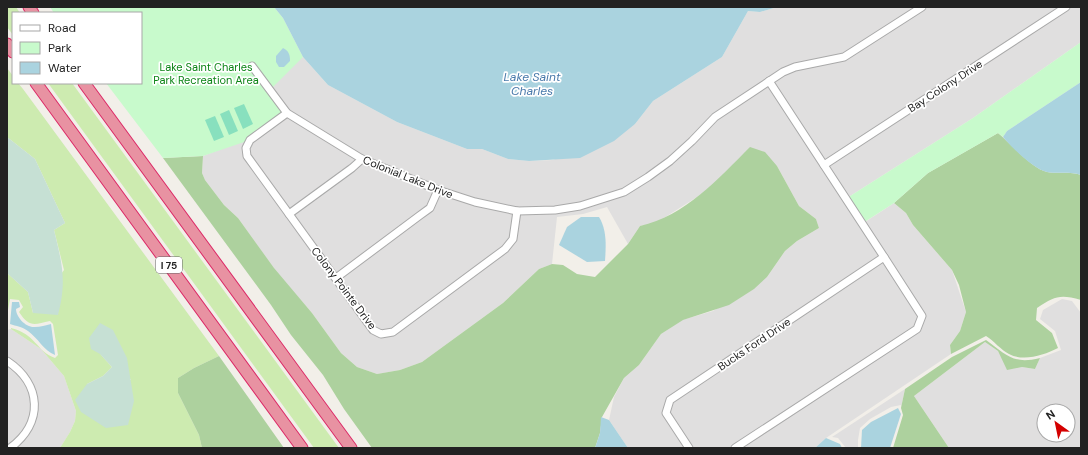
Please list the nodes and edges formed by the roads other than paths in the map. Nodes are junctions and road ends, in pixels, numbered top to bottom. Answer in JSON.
{"nodes":[{"id":1,"x":922,"y":7,"type":"edge"},
{"id":2,"x":1066,"y":7,"type":"edge"},
{"id":3,"x":252,"y":66,"type":"dead end"},
{"id":4,"x":769,"y":81,"type":"junction"},
{"id":5,"x":37,"y":84,"type":"edge"},
{"id":6,"x":85,"y":84,"type":"edge"},
{"id":7,"x":287,"y":113,"type":"junction"},
{"id":8,"x":362,"y":158,"type":"junction"},
{"id":9,"x":824,"y":165,"type":"junction"},
{"id":10,"x":438,"y":190,"type":"junction"},
{"id":11,"x":517,"y":211,"type":"junction"},
{"id":12,"x":289,"y":214,"type":"junction"},
{"id":13,"x":884,"y":257,"type":"junction"},
{"id":14,"x":336,"y":278,"type":"junction"},
{"id":15,"x":7,"y":361,"type":"edge"},
{"id":16,"x":10,"y":448,"type":"edge"},
{"id":17,"x":302,"y":448,"type":"edge"},
{"id":18,"x":351,"y":448,"type":"edge"},
{"id":19,"x":689,"y":448,"type":"edge"},
{"id":20,"x":736,"y":448,"type":"edge"}],
"edges":[{"from":1,"to":4,"type":"street","name":"Colonial Lake Drive"},
{"from":2,"to":9,"type":"street","name":"Bay Colony Drive"},
{"from":3,"to":7,"type":"street","name":"Colonial Lake Drive"},
{"from":4,"to":9,"type":"street"},
{"from":4,"to":11,"type":"street","name":"Colonial Lake Drive"},
{"from":5,"to":17,"type":"highway","number":"I 75"},
{"from":6,"to":18,"type":"highway"},
{"from":7,"to":8,"type":"street","name":"Colonial Lake Drive"},
{"from":7,"to":12,"type":"street","name":"Colony Pointe Drive"},
{"from":8,"to":10,"type":"street","name":"Colonial Lake Drive"},
{"from":8,"to":12,"type":"street"},
{"from":9,"to":13,"type":"street"},
{"from":10,"to":11,"type":"street","name":"Colonial Lake Drive"},
{"from":10,"to":14,"type":"street"},
{"from":11,"to":14,"type":"street","name":"Colony Pointe Drive"},
{"from":12,"to":14,"type":"street","name":"Colony Pointe Drive"},
{"from":13,"to":19,"type":"street","name":"Bucks Ford Drive"},
{"from":13,"to":20,"type":"street"},
{"from":15,"to":16,"type":"street"}]}
